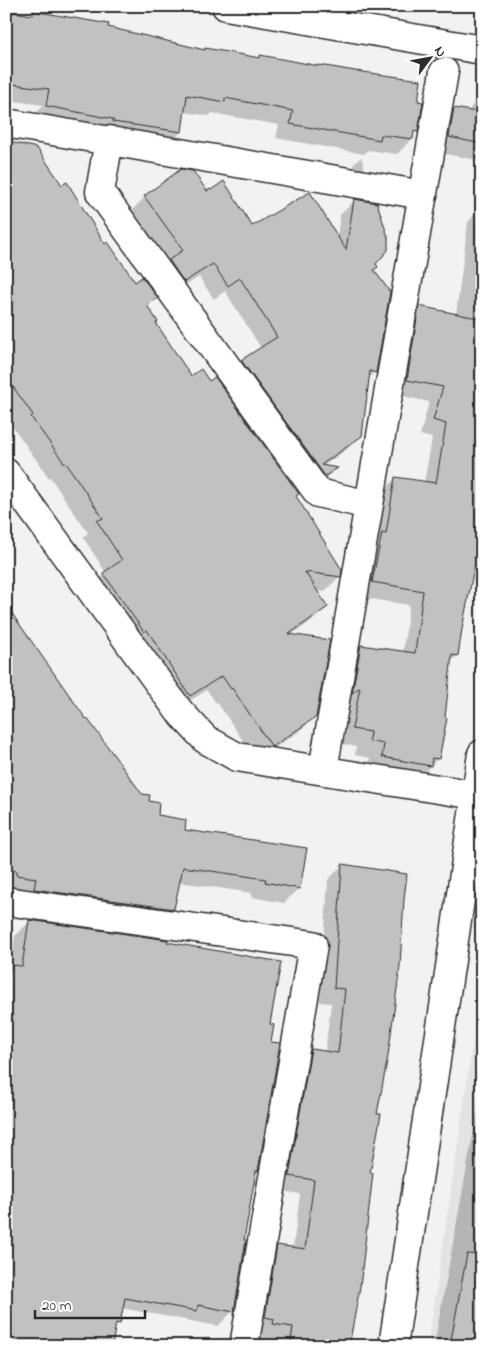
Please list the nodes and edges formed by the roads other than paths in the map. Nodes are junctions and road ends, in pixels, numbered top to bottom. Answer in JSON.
{"nodes":[{"id":1,"x":226,"y":6,"type":"edge"},
{"id":2,"x":482,"y":50,"type":"edge"},
{"id":3,"x":444,"y":72,"type":"dead end"},
{"id":4,"x":6,"y":123,"type":"edge"},
{"id":5,"x":108,"y":140,"type":"junction"},
{"id":6,"x":423,"y":195,"type":"junction"},
{"id":7,"x":6,"y":473,"type":"edge"},
{"id":8,"x":369,"y":505,"type":"junction"},
{"id":9,"x":482,"y":754,"type":"edge"},
{"id":10,"x":324,"y":770,"type":"junction"},
{"id":11,"x":476,"y":795,"type":"junction"},
{"id":12,"x":6,"y":901,"type":"edge"},
{"id":13,"x":244,"y":1346,"type":"edge"},
{"id":14,"x":393,"y":1346,"type":"edge"}],
"edges":[{"from":1,"to":2,"type":"street"},
{"from":3,"to":6,"type":"street"},
{"from":4,"to":5,"type":"street"},
{"from":5,"to":6,"type":"street"},
{"from":5,"to":8,"type":"street"},
{"from":6,"to":8,"type":"street"},
{"from":7,"to":10,"type":"street"},
{"from":8,"to":10,"type":"street"},
{"from":9,"to":11,"type":"street"},
{"from":10,"to":11,"type":"street"},
{"from":11,"to":14,"type":"street"},
{"from":12,"to":13,"type":"street"}]}
